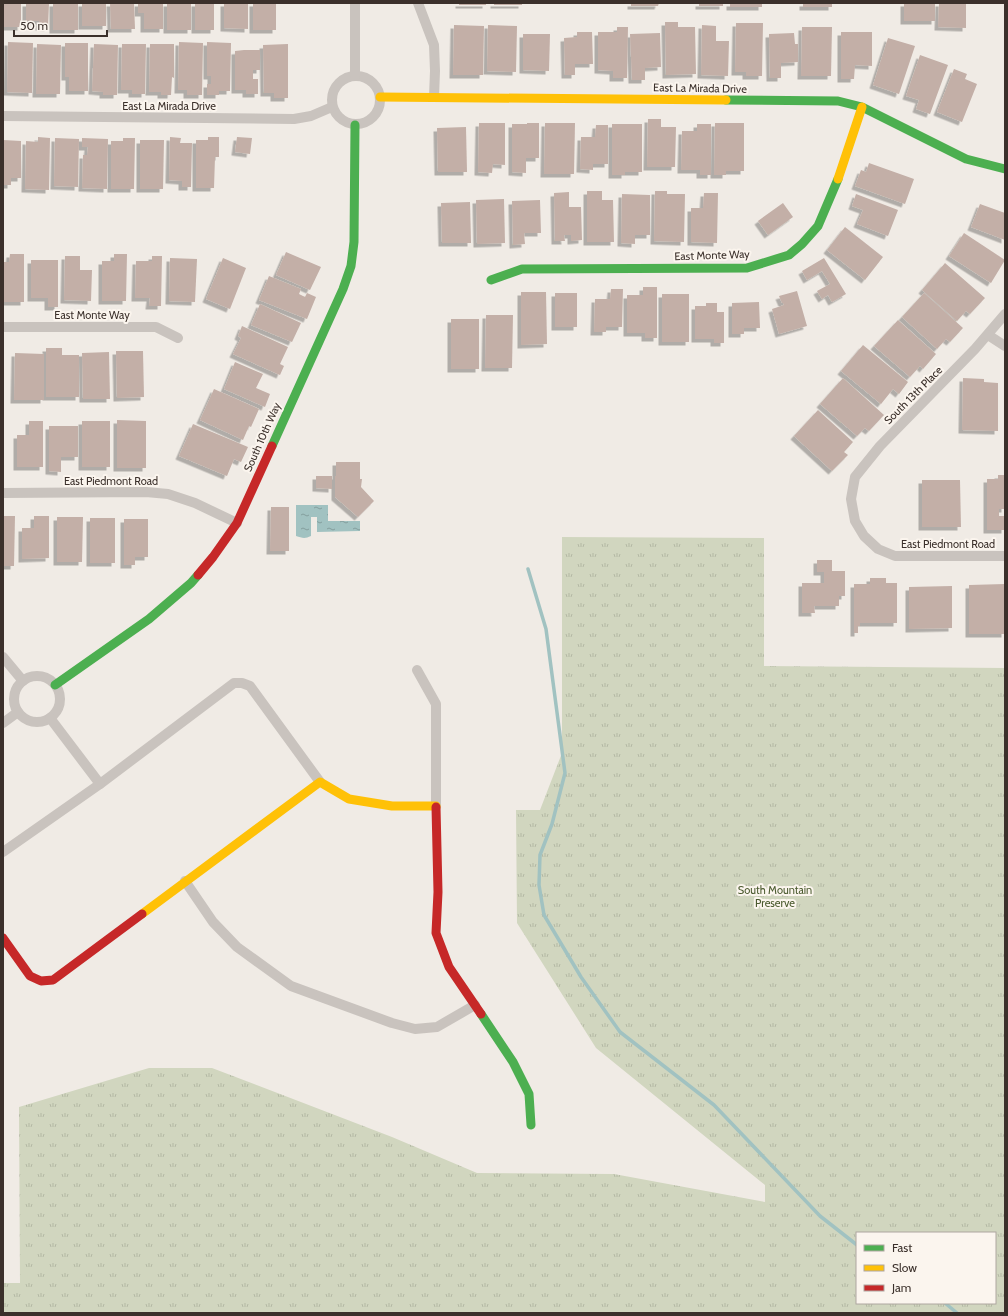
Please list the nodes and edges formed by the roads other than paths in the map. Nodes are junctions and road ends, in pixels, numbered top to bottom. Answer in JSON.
{"nodes":[{"id":1,"x":355,"y":3,"type":"edge"},
{"id":2,"x":418,"y":3,"type":"edge"},
{"id":3,"x":355,"y":76,"type":"junction"},
{"id":4,"x":380,"y":97,"type":"junction"},
{"id":5,"x":434,"y":97,"type":"junction"},
{"id":6,"x":332,"y":107,"type":"junction"},
{"id":7,"x":862,"y":107,"type":"junction"},
{"id":8,"x":3,"y":116,"type":"edge"},
{"id":9,"x":355,"y":125,"type":"junction"},
{"id":10,"x":1005,"y":169,"type":"edge"},
{"id":11,"x":492,"y":280,"type":"dead end"},
{"id":12,"x":1005,"y":314,"type":"edge"},
{"id":13,"x":3,"y":327,"type":"edge"},
{"id":14,"x":988,"y":335,"type":"junction"},
{"id":15,"x":178,"y":338,"type":"dead end"},
{"id":16,"x":1005,"y":346,"type":"edge"},
{"id":17,"x":3,"y":493,"type":"edge"},
{"id":18,"x":851,"y":499,"type":"joint"},
{"id":19,"x":237,"y":523,"type":"junction"},
{"id":20,"x":1005,"y":556,"type":"edge"},
{"id":21,"x":3,"y":657,"type":"edge"},
{"id":22,"x":418,"y":670,"type":"dead end"},
{"id":23,"x":23,"y":681,"type":"junction"},
{"id":24,"x":55,"y":685,"type":"junction"},
{"id":25,"x":18,"y":712,"type":"junction"},
{"id":26,"x":50,"y":718,"type":"junction"},
{"id":27,"x":3,"y":723,"type":"edge"},
{"id":28,"x":320,"y":782,"type":"junction"},
{"id":29,"x":100,"y":784,"type":"junction"},
{"id":30,"x":436,"y":806,"type":"junction"},
{"id":31,"x":3,"y":852,"type":"edge"},
{"id":32,"x":185,"y":881,"type":"junction"},
{"id":33,"x":3,"y":938,"type":"edge"},
{"id":34,"x":475,"y":1005,"type":"junction"},
{"id":35,"x":531,"y":1125,"type":"dead end"}],
"edges":[{"from":1,"to":3,"type":"street"},
{"from":2,"to":5,"type":"street"},
{"from":3,"to":4,"type":"street"},
{"from":3,"to":6,"type":"street"},
{"from":4,"to":5,"type":"street","name":"East La Mirada Drive"},
{"from":4,"to":9,"type":"street"},
{"from":5,"to":7,"type":"street","name":"East La Mirada Drive"},
{"from":6,"to":8,"type":"street","name":"East La Mirada Drive"},
{"from":6,"to":9,"type":"street"},
{"from":7,"to":10,"type":"street","name":"East La Mirada Drive"},
{"from":7,"to":11,"type":"street","name":"East Monte Way"},
{"from":9,"to":19,"type":"street","name":"South 10th Way"},
{"from":12,"to":14,"type":"street","name":"South 13th Place"},
{"from":13,"to":15,"type":"street","name":"East Monte Way"},
{"from":14,"to":16,"type":"street"},
{"from":14,"to":18,"type":"street","name":"South 13th Place"},
{"from":17,"to":19,"type":"street","name":"East Piedmont Road"},
{"from":18,"to":20,"type":"street","name":"East Piedmont Road"},
{"from":19,"to":24,"type":"street","name":"South 10th Way"},
{"from":21,"to":23,"type":"street"},
{"from":22,"to":30,"type":"street"},
{"from":23,"to":24,"type":"street"},
{"from":23,"to":25,"type":"street"},
{"from":24,"to":26,"type":"street"},
{"from":25,"to":26,"type":"street"},
{"from":25,"to":27,"type":"street"},
{"from":26,"to":29,"type":"street"},
{"from":28,"to":29,"type":"street"},
{"from":28,"to":30,"type":"street"},
{"from":28,"to":32,"type":"street"},
{"from":29,"to":31,"type":"street"},
{"from":30,"to":34,"type":"street"},
{"from":32,"to":33,"type":"street"},
{"from":32,"to":34,"type":"street"},
{"from":34,"to":35,"type":"street"}]}
